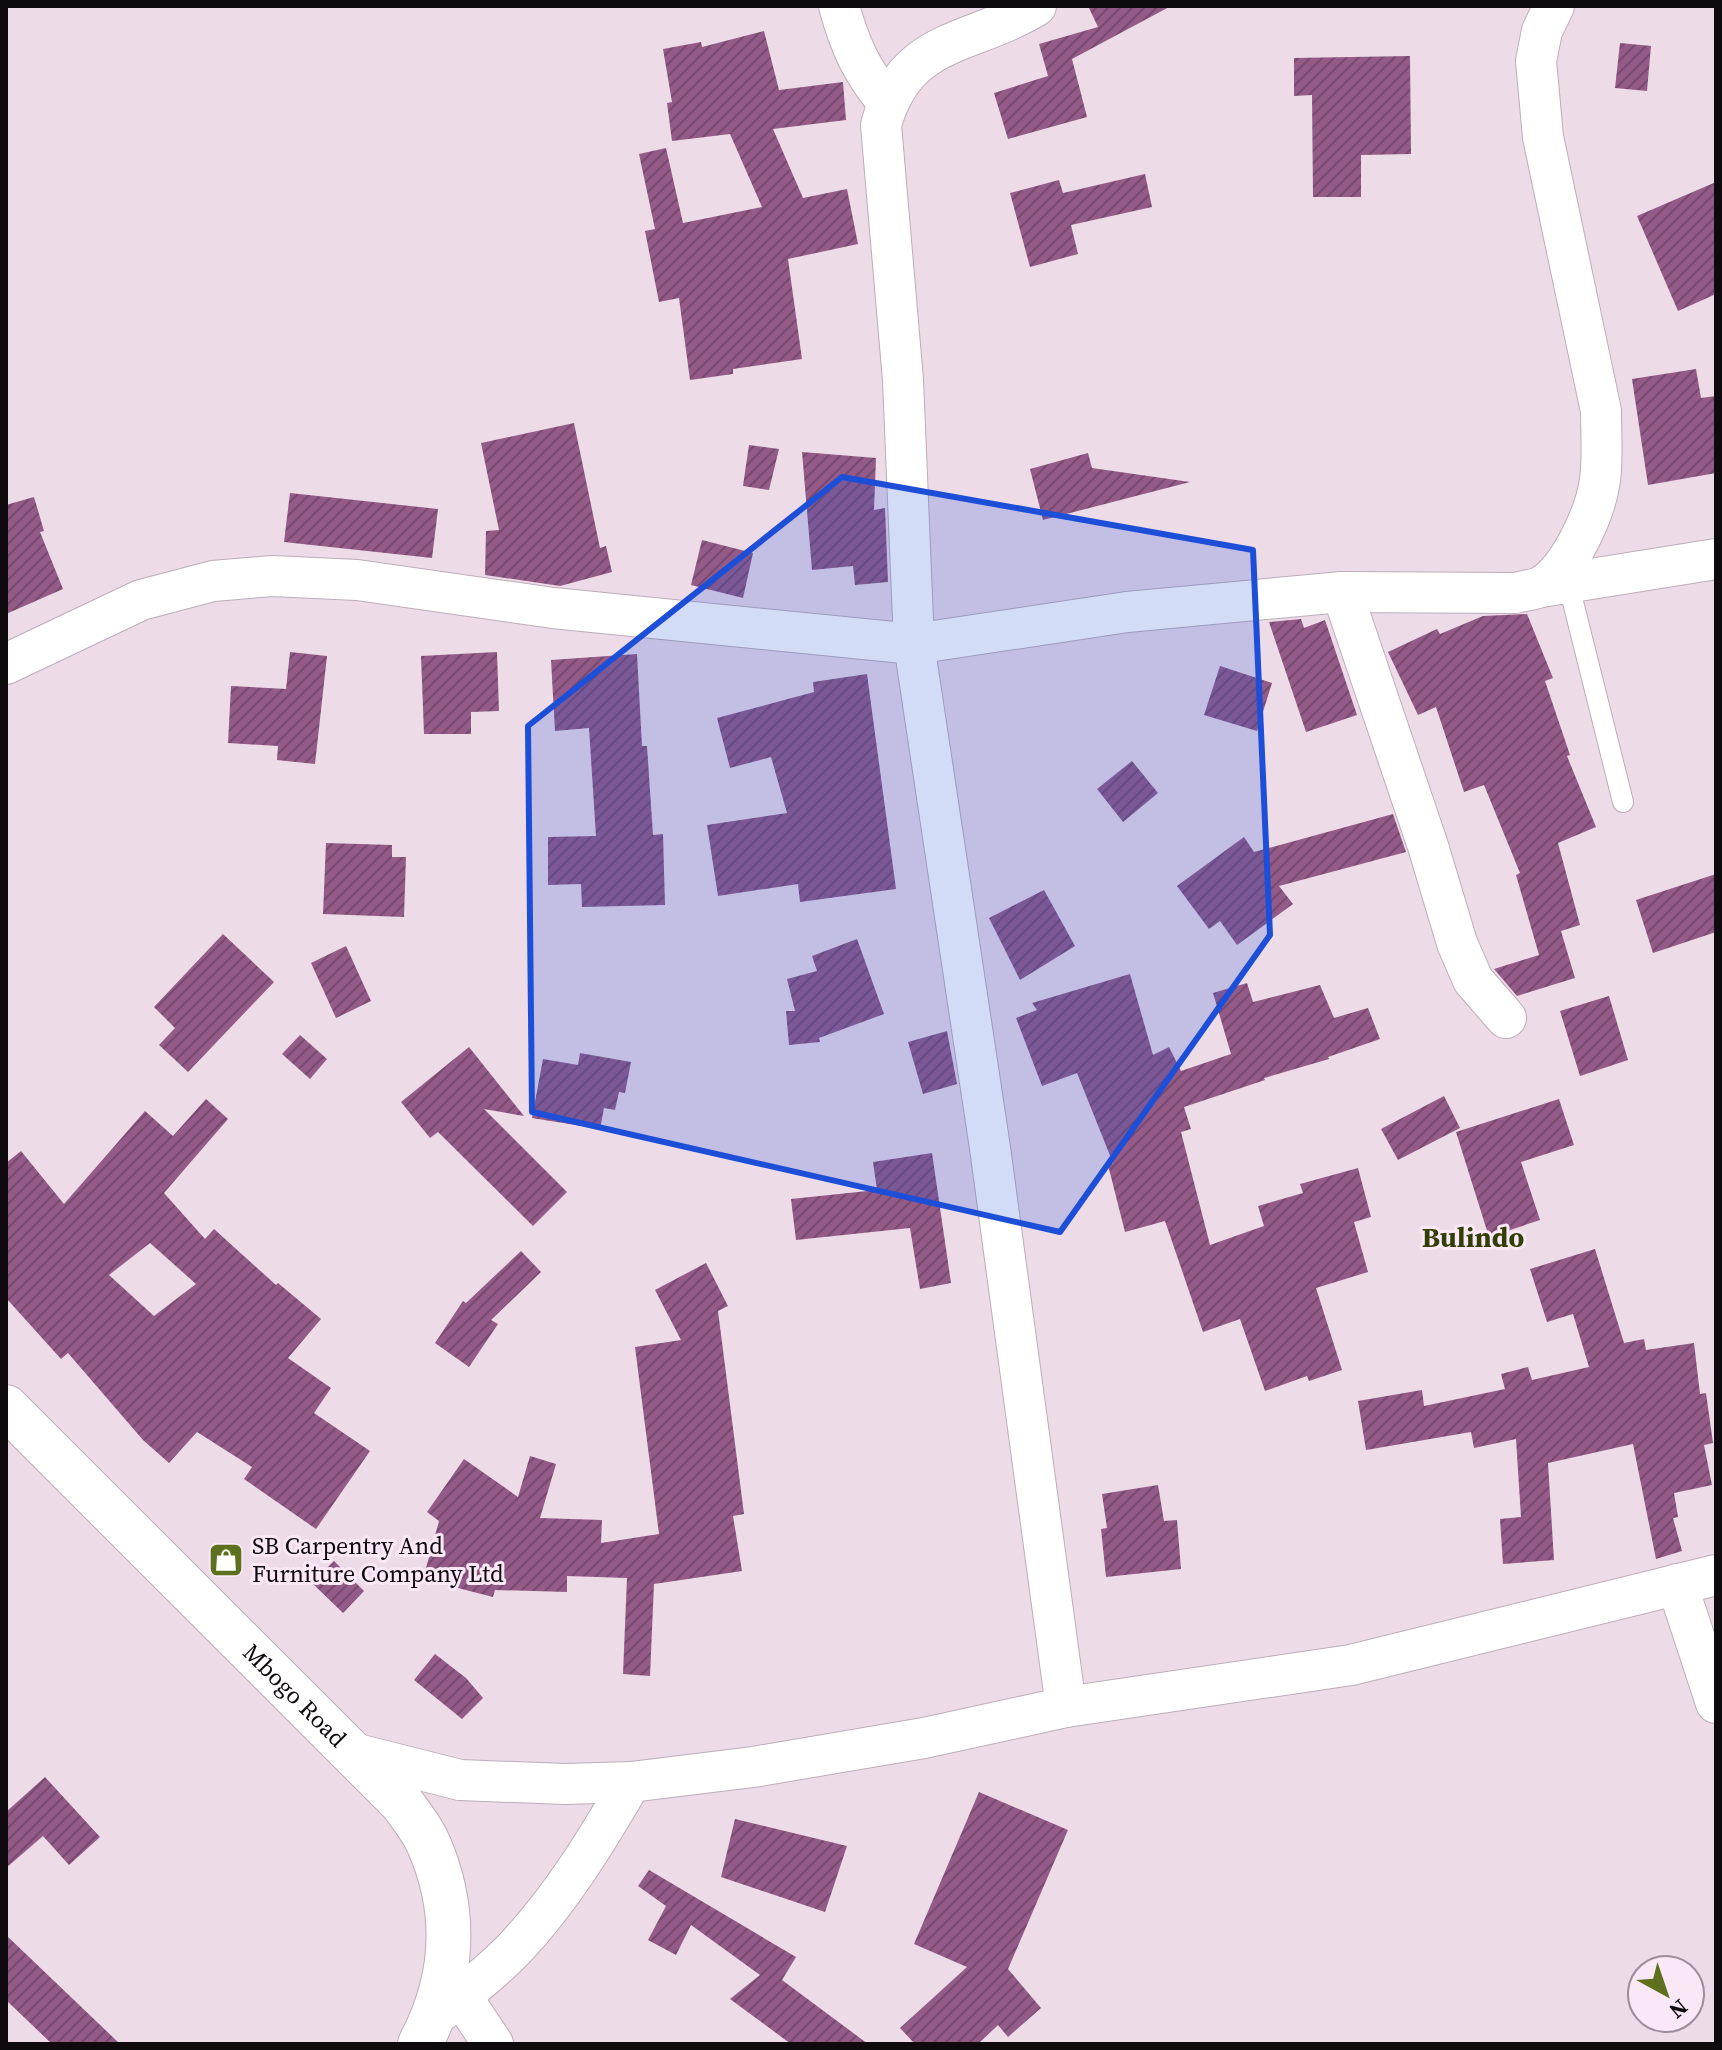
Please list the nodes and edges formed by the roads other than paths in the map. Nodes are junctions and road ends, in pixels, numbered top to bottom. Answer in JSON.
{"nodes":[{"id":1,"x":839,"y":6,"type":"edge"},
{"id":2,"x":1036,"y":6,"type":"edge"},
{"id":3,"x":1554,"y":6,"type":"edge"},
{"id":4,"x":887,"y":102,"type":"junction"},
{"id":5,"x":1716,"y":559,"type":"edge"},
{"id":6,"x":1554,"y":585,"type":"junction"},
{"id":7,"x":1342,"y":592,"type":"junction"},
{"id":8,"x":914,"y":644,"type":"junction"},
{"id":9,"x":6,"y":664,"type":"edge"},
{"id":10,"x":1623,"y":802,"type":"dead end"},
{"id":11,"x":1506,"y":1018,"type":"dead end"},
{"id":12,"x":6,"y":1407,"type":"edge"},
{"id":13,"x":1716,"y":1575,"type":"edge"},
{"id":14,"x":1677,"y":1584,"type":"junction"},
{"id":15,"x":1716,"y":1703,"type":"edge"},
{"id":16,"x":1066,"y":1707,"type":"junction"},
{"id":17,"x":349,"y":1752,"type":"junction"},
{"id":18,"x":631,"y":1782,"type":"junction"},
{"id":19,"x":439,"y":2018,"type":"edge"},
{"id":20,"x":493,"y":2044,"type":"edge"}],
"edges":[{"from":1,"to":4,"type":"street"},
{"from":2,"to":4,"type":"street"},
{"from":3,"to":6,"type":"street"},
{"from":4,"to":8,"type":"street"},
{"from":5,"to":6,"type":"street"},
{"from":6,"to":7,"type":"street"},
{"from":6,"to":10,"type":"lane"},
{"from":7,"to":8,"type":"street"},
{"from":7,"to":11,"type":"street"},
{"from":8,"to":9,"type":"street"},
{"from":8,"to":16,"type":"street"},
{"from":12,"to":17,"type":"main road","name":"Mbogo Road"},
{"from":13,"to":14,"type":"street"},
{"from":14,"to":15,"type":"street"},
{"from":14,"to":16,"type":"street"},
{"from":16,"to":18,"type":"street"},
{"from":17,"to":18,"type":"street"},
{"from":17,"to":19,"type":"main road","name":"Mbogo Road"},
{"from":18,"to":19,"type":"street"},
{"from":19,"to":20,"type":"street"}]}
